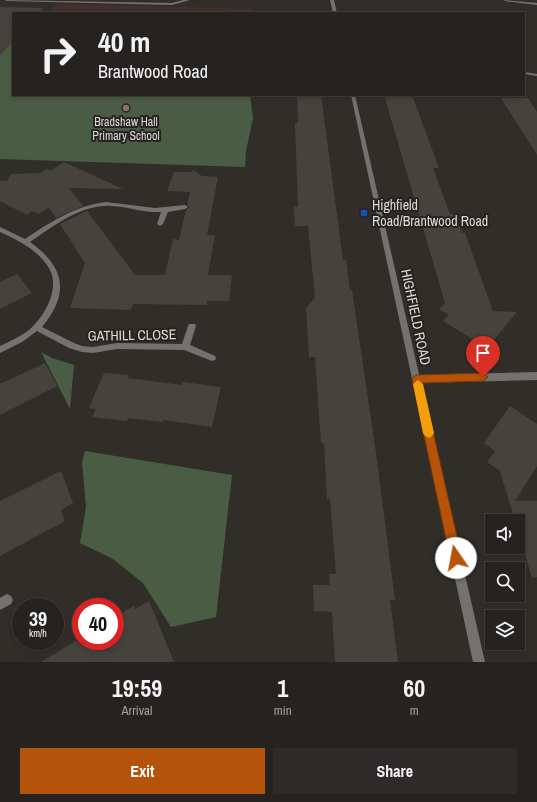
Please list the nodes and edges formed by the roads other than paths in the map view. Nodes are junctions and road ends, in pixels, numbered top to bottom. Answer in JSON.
{"nodes":[{"id":1,"x":7,"y":0,"type":"edge"},
{"id":2,"x":75,"y":0,"type":"edge"},
{"id":3,"x":188,"y":0,"type":"edge"},
{"id":4,"x":332,"y":0,"type":"edge"},
{"id":5,"x":504,"y":0,"type":"edge"},
{"id":6,"x":537,"y":4,"type":"edge"},
{"id":7,"x":335,"y":12,"type":"edge"},
{"id":8,"x":525,"y":73,"type":"edge"},
{"id":9,"x":537,"y":76,"type":"edge"},
{"id":10,"x":353,"y":96,"type":"edge"},
{"id":11,"x":185,"y":207,"type":"dead end"},
{"id":12,"x":165,"y":210,"type":"junction"},
{"id":13,"x":160,"y":224,"type":"dead end"},
{"id":14,"x":0,"y":229,"type":"edge"},
{"id":15,"x":24,"y":243,"type":"junction"},
{"id":16,"x":192,"y":326,"type":"dead end"},
{"id":17,"x":36,"y":327,"type":"junction"},
{"id":18,"x":185,"y":347,"type":"junction"},
{"id":19,"x":0,"y":350,"type":"edge"},
{"id":20,"x":212,"y":358,"type":"dead end"},
{"id":21,"x":537,"y":376,"type":"edge"},
{"id":22,"x":416,"y":379,"type":"junction"},
{"id":23,"x":479,"y":662,"type":"edge"}],
"edges":[{"from":1,"to":2,"type":"street"},
{"from":2,"to":3,"type":"street"},
{"from":4,"to":7,"type":"street"},
{"from":5,"to":6,"type":"street"},
{"from":8,"to":9,"type":"street"},
{"from":10,"to":22,"type":"street","name":"HIGHFIELD ROAD"},
{"from":11,"to":12,"type":"street"},
{"from":12,"to":13,"type":"street"},
{"from":12,"to":15,"type":"street"},
{"from":14,"to":15,"type":"street"},
{"from":15,"to":17,"type":"street"},
{"from":16,"to":18,"type":"street","name":"GATHILL CLOSE"},
{"from":17,"to":18,"type":"street","name":"GATHILL CLOSE"},
{"from":17,"to":19,"type":"street"},
{"from":18,"to":20,"type":"street","name":"GATHILL CLOSE"},
{"from":21,"to":22,"type":"street"},
{"from":22,"to":23,"type":"street","name":"HIGHFIELD ROAD"}]}
